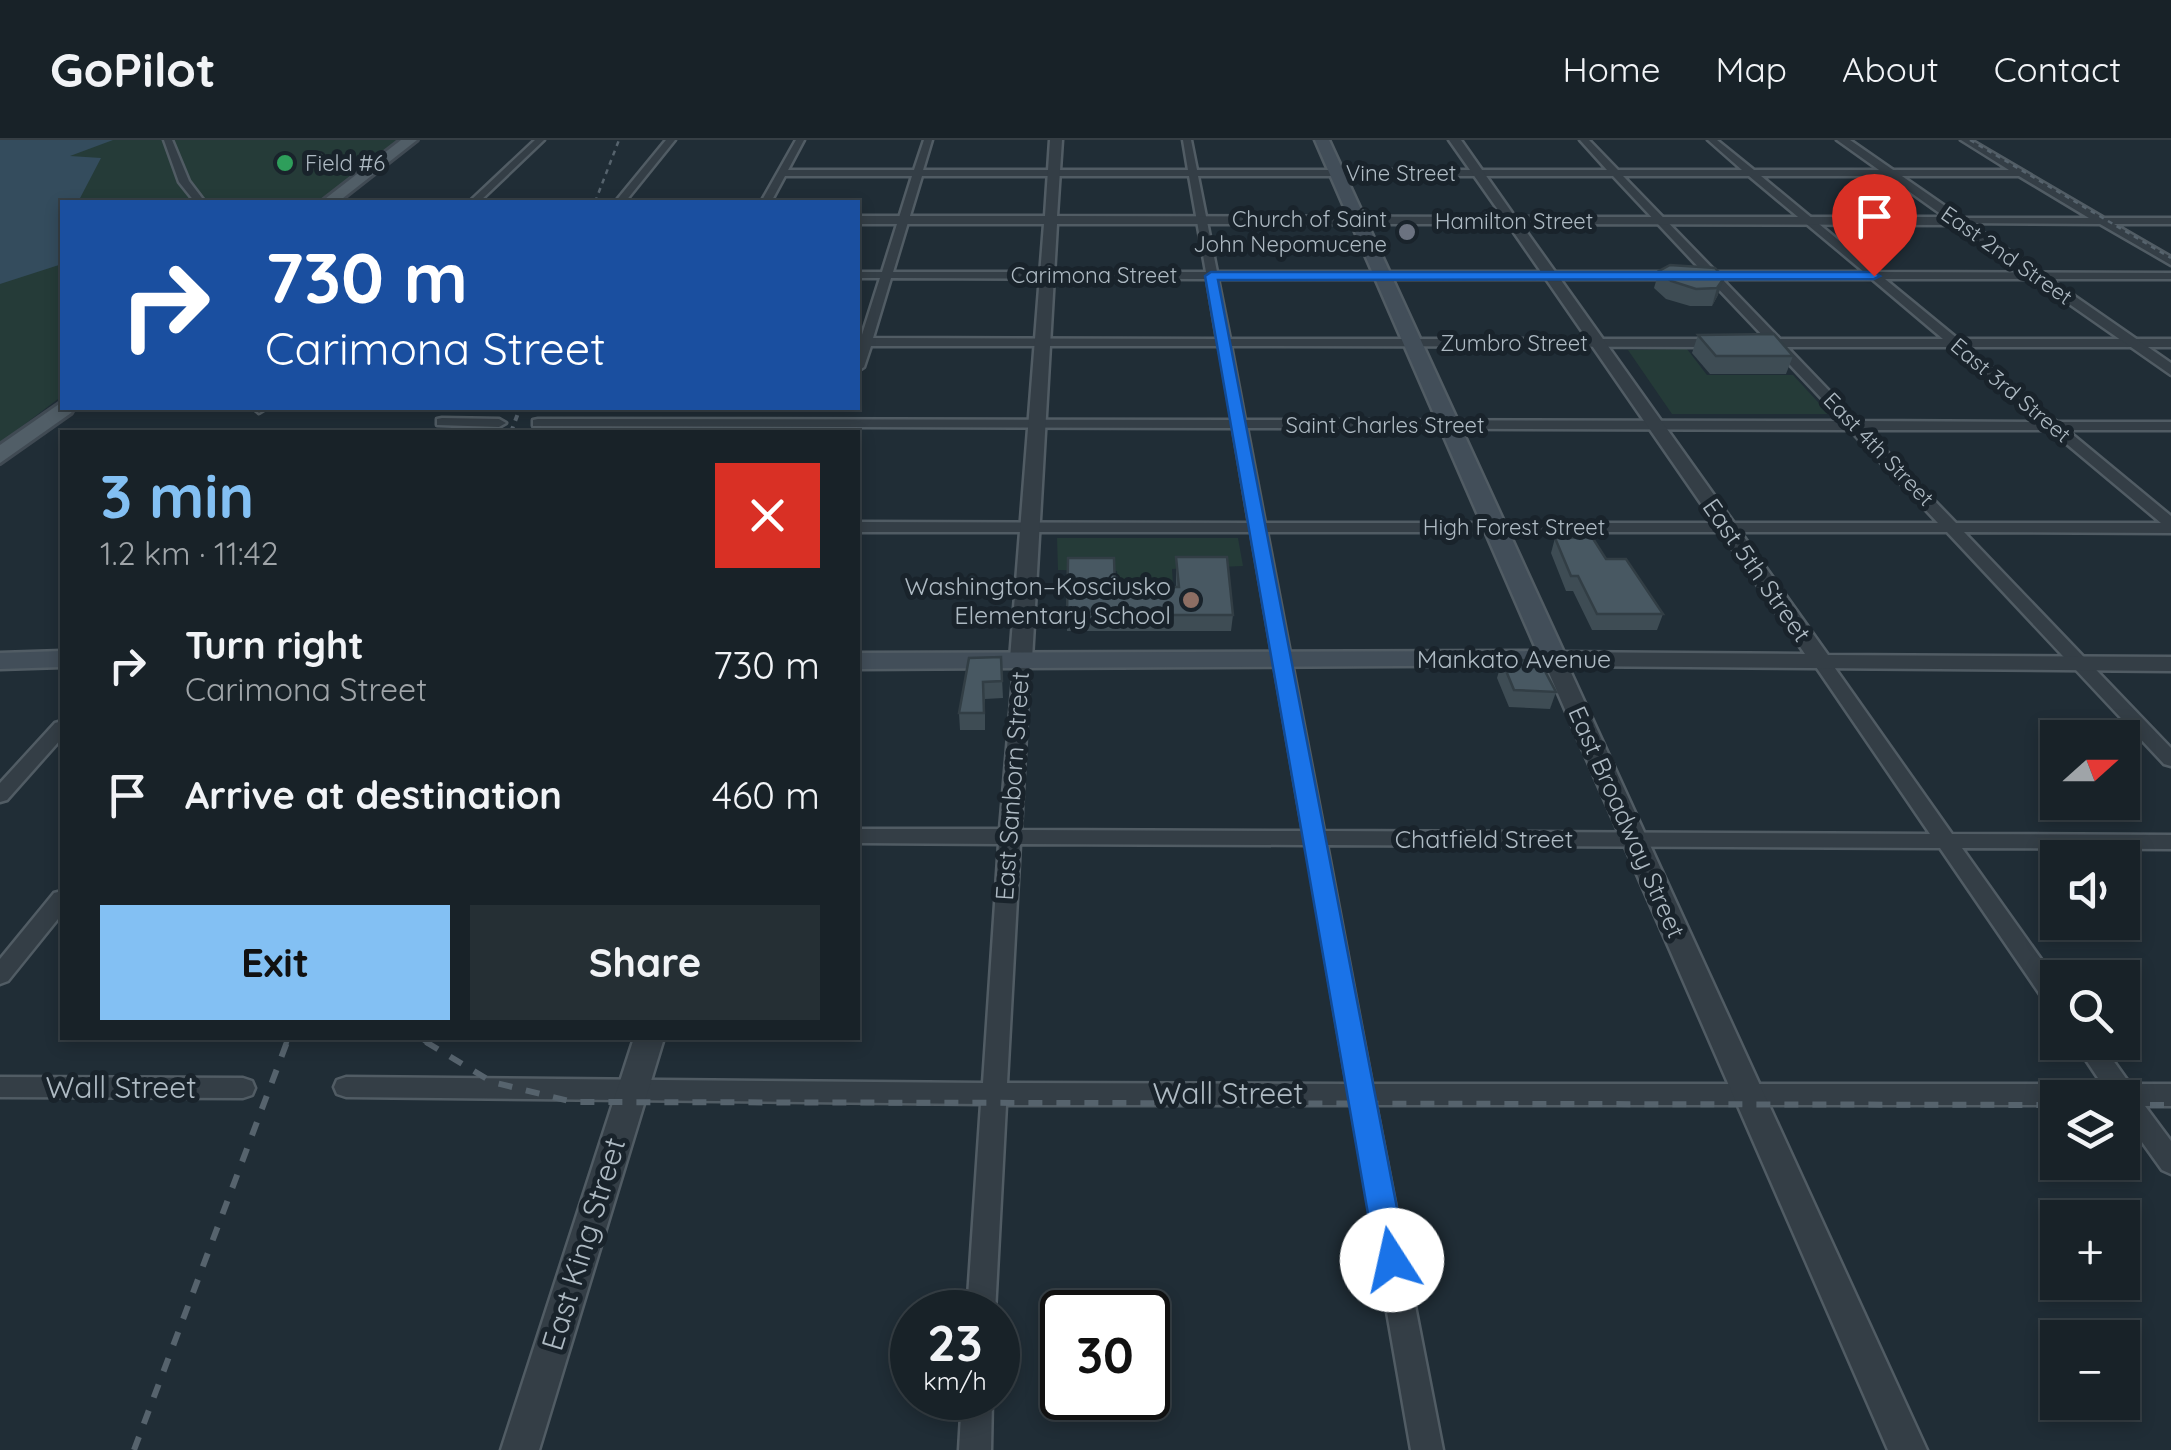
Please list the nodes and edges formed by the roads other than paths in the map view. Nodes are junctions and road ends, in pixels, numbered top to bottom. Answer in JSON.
{"nodes":[{"id":1,"x":168,"y":140,"type":"edge"},
{"id":2,"x":410,"y":140,"type":"edge"},
{"id":3,"x":540,"y":140,"type":"edge"},
{"id":4,"x":672,"y":140,"type":"edge"},
{"id":5,"x":800,"y":140,"type":"edge"},
{"id":6,"x":928,"y":140,"type":"edge"},
{"id":7,"x":1056,"y":140,"type":"edge"},
{"id":8,"x":1186,"y":140,"type":"edge"},
{"id":9,"x":1322,"y":140,"type":"edge"},
{"id":10,"x":1454,"y":140,"type":"edge"},
{"id":11,"x":1584,"y":140,"type":"edge"},
{"id":12,"x":1712,"y":140,"type":"edge"},
{"id":13,"x":1843,"y":140,"type":"edge"},
{"id":14,"x":1966,"y":140,"type":"edge"},
{"id":15,"x":782,"y":173,"type":"junction"},
{"id":16,"x":918,"y":173,"type":"junction"},
{"id":17,"x":1055,"y":173,"type":"junction"},
{"id":18,"x":1191,"y":173,"type":"junction"},
{"id":19,"x":1337,"y":173,"type":"junction"},
{"id":20,"x":1478,"y":173,"type":"junction"},
{"id":21,"x":1614,"y":173,"type":"junction"},
{"id":22,"x":1752,"y":173,"type":"junction"},
{"id":23,"x":1890,"y":173,"type":"junction"},
{"id":24,"x":2020,"y":173,"type":"junction"},
{"id":25,"x":198,"y":200,"type":"edge"},
{"id":26,"x":331,"y":200,"type":"edge"},
{"id":27,"x":476,"y":200,"type":"edge"},
{"id":28,"x":622,"y":200,"type":"edge"},
{"id":29,"x":767,"y":200,"type":"edge"},
{"id":30,"x":860,"y":220,"type":"edge"},
{"id":31,"x":903,"y":220,"type":"junction"},
{"id":32,"x":1050,"y":220,"type":"junction"},
{"id":33,"x":1200,"y":220,"type":"junction"},
{"id":34,"x":1358,"y":220,"type":"junction"},
{"id":35,"x":1511,"y":220,"type":"junction"},
{"id":36,"x":1658,"y":220,"type":"junction"},
{"id":37,"x":1808,"y":221,"type":"junction"},
{"id":38,"x":1959,"y":221,"type":"junction"},
{"id":39,"x":2102,"y":221,"type":"junction"},
{"id":40,"x":2171,"y":221,"type":"edge"},
{"id":41,"x":2171,"y":262,"type":"edge"},
{"id":42,"x":860,"y":275,"type":"edge"},
{"id":43,"x":886,"y":275,"type":"junction"},
{"id":44,"x":1046,"y":275,"type":"junction"},
{"id":45,"x":1383,"y":275,"type":"junction"},
{"id":46,"x":1211,"y":276,"type":"junction"},
{"id":47,"x":1550,"y":276,"type":"junction"},
{"id":48,"x":1712,"y":276,"type":"junction"},
{"id":49,"x":1874,"y":276,"type":"junction"},
{"id":50,"x":2038,"y":276,"type":"junction"},
{"id":51,"x":2171,"y":276,"type":"edge"},
{"id":52,"x":861,"y":342,"type":"edge"},
{"id":53,"x":1042,"y":342,"type":"junction"},
{"id":54,"x":1224,"y":342,"type":"junction"},
{"id":55,"x":1413,"y":342,"type":"junction"},
{"id":56,"x":1776,"y":342,"type":"junction"},
{"id":57,"x":1953,"y":342,"type":"junction"},
{"id":58,"x":1728,"y":343,"type":"edge"},
{"id":59,"x":1746,"y":343,"type":"edge"},
{"id":60,"x":2133,"y":343,"type":"junction"},
{"id":61,"x":2171,"y":343,"type":"edge"},
{"id":62,"x":1597,"y":344,"type":"junction"},
{"id":63,"x":2171,"y":370,"type":"edge"},
{"id":64,"x":60,"y":410,"type":"edge"},
{"id":65,"x":499,"y":423,"type":"dead end"},
{"id":66,"x":538,"y":423,"type":"dead end"},
{"id":67,"x":1449,"y":424,"type":"junction"},
{"id":68,"x":1854,"y":424,"type":"junction"},
{"id":69,"x":1239,"y":425,"type":"junction"},
{"id":70,"x":1654,"y":425,"type":"junction"},
{"id":71,"x":1038,"y":426,"type":"junction"},
{"id":72,"x":2054,"y":426,"type":"junction"},
{"id":73,"x":2171,"y":426,"type":"edge"},
{"id":74,"x":438,"y":427,"type":"edge"},
{"id":75,"x":642,"y":428,"type":"edge"},
{"id":76,"x":838,"y":429,"type":"edge"},
{"id":77,"x":0,"y":456,"type":"edge"},
{"id":78,"x":1259,"y":526,"type":"junction"},
{"id":79,"x":860,"y":527,"type":"edge"},
{"id":80,"x":1030,"y":527,"type":"junction"},
{"id":81,"x":1495,"y":527,"type":"junction"},
{"id":82,"x":2171,"y":527,"type":"edge"},
{"id":83,"x":1728,"y":528,"type":"junction"},
{"id":84,"x":1954,"y":528,"type":"junction"},
{"id":85,"x":0,"y":650,"type":"edge"},
{"id":86,"x":1819,"y":658,"type":"junction"},
{"id":87,"x":1021,"y":659,"type":"junction"},
{"id":88,"x":1554,"y":659,"type":"junction"},
{"id":89,"x":58,"y":660,"type":"edge"},
{"id":90,"x":1282,"y":660,"type":"junction"},
{"id":91,"x":860,"y":661,"type":"edge"},
{"id":92,"x":0,"y":662,"type":"edge"},
{"id":93,"x":2080,"y":664,"type":"junction"},
{"id":94,"x":2171,"y":664,"type":"edge"},
{"id":95,"x":60,"y":728,"type":"edge"},
{"id":96,"x":2171,"y":760,"type":"edge"},
{"id":97,"x":0,"y":794,"type":"edge"},
{"id":98,"x":860,"y":836,"type":"edge"},
{"id":99,"x":1008,"y":836,"type":"junction"},
{"id":100,"x":1317,"y":839,"type":"junction"},
{"id":101,"x":1635,"y":840,"type":"junction"},
{"id":102,"x":1944,"y":841,"type":"junction"},
{"id":103,"x":2171,"y":842,"type":"edge"},
{"id":104,"x":60,"y":901,"type":"edge"},
{"id":105,"x":0,"y":975,"type":"edge"},
{"id":106,"x":2040,"y":977,"type":"edge"},
{"id":107,"x":647,"y":1040,"type":"edge"},
{"id":108,"x":0,"y":1087,"type":"edge"},
{"id":109,"x":346,"y":1087,"type":"dead end"},
{"id":110,"x":243,"y":1088,"type":"dead end"},
{"id":111,"x":632,"y":1088,"type":"junction"},
{"id":112,"x":992,"y":1094,"type":"junction"},
{"id":113,"x":1360,"y":1094,"type":"junction"},
{"id":114,"x":1749,"y":1094,"type":"junction"},
{"id":115,"x":2040,"y":1094,"type":"edge"},
{"id":116,"x":2140,"y":1094,"type":"edge"},
{"id":117,"x":2171,"y":1095,"type":"edge"},
{"id":118,"x":2140,"y":1119,"type":"edge"},
{"id":119,"x":2171,"y":1162,"type":"edge"},
{"id":120,"x":982,"y":1290,"type":"edge"},
{"id":121,"x":976,"y":1420,"type":"edge"},
{"id":122,"x":520,"y":1450,"type":"edge"},
{"id":123,"x":975,"y":1450,"type":"edge"},
{"id":124,"x":1427,"y":1450,"type":"edge"},
{"id":125,"x":1908,"y":1450,"type":"edge"}],
"edges":[{"from":1,"to":25,"type":"street"},
{"from":2,"to":26,"type":"main road"},
{"from":3,"to":27,"type":"street"},
{"from":4,"to":28,"type":"street"},
{"from":5,"to":15,"type":"street"},
{"from":6,"to":16,"type":"street"},
{"from":7,"to":17,"type":"street","name":"East Sanborn Street"},
{"from":8,"to":18,"type":"street"},
{"from":9,"to":19,"type":"main road","name":"East Broadway Street"},
{"from":10,"to":20,"type":"street","name":"East 5th Street"},
{"from":11,"to":21,"type":"street","name":"East 4th Street"},
{"from":12,"to":22,"type":"street","name":"East 3rd Street"},
{"from":13,"to":23,"type":"street","name":"East 2nd Street"},
{"from":14,"to":24,"type":"street"},
{"from":15,"to":16,"type":"street","name":"Vine Street"},
{"from":15,"to":29,"type":"street"},
{"from":16,"to":17,"type":"street","name":"Vine Street"},
{"from":16,"to":31,"type":"street"},
{"from":17,"to":18,"type":"street","name":"Vine Street"},
{"from":17,"to":32,"type":"street","name":"East Sanborn Street"},
{"from":18,"to":19,"type":"street","name":"Vine Street"},
{"from":18,"to":33,"type":"street"},
{"from":19,"to":20,"type":"street","name":"Vine Street"},
{"from":19,"to":34,"type":"main road","name":"East Broadway Street"},
{"from":20,"to":21,"type":"street","name":"Vine Street"},
{"from":20,"to":35,"type":"street","name":"East 5th Street"},
{"from":21,"to":22,"type":"street","name":"Vine Street"},
{"from":21,"to":36,"type":"street","name":"East 4th Street"},
{"from":22,"to":23,"type":"street","name":"Vine Street"},
{"from":22,"to":37,"type":"street","name":"East 3rd Street"},
{"from":23,"to":24,"type":"street","name":"Vine Street"},
{"from":23,"to":38,"type":"street","name":"East 2nd Street"},
{"from":24,"to":39,"type":"street"},
{"from":30,"to":31,"type":"street","name":"Hamilton Street"},
{"from":31,"to":32,"type":"street","name":"Hamilton Street"},
{"from":31,"to":43,"type":"street"},
{"from":32,"to":33,"type":"street","name":"Hamilton Street"},
{"from":32,"to":44,"type":"street","name":"East Sanborn Street"},
{"from":33,"to":34,"type":"street","name":"Hamilton Street"},
{"from":33,"to":46,"type":"street"},
{"from":34,"to":35,"type":"street","name":"Hamilton Street"},
{"from":34,"to":45,"type":"main road","name":"East Broadway Street"},
{"from":35,"to":36,"type":"street","name":"Hamilton Street"},
{"from":35,"to":47,"type":"street","name":"East 5th Street"},
{"from":36,"to":37,"type":"street","name":"Hamilton Street"},
{"from":36,"to":48,"type":"street","name":"East 4th Street"},
{"from":37,"to":38,"type":"street","name":"Hamilton Street"},
{"from":37,"to":49,"type":"street","name":"East 3rd Street"},
{"from":38,"to":39,"type":"street","name":"Hamilton Street"},
{"from":38,"to":50,"type":"street","name":"East 2nd Street"},
{"from":39,"to":40,"type":"street","name":"Hamilton Street"},
{"from":39,"to":41,"type":"street"},
{"from":42,"to":43,"type":"street","name":"Carimona Street"},
{"from":43,"to":44,"type":"street","name":"Carimona Street"},
{"from":43,"to":52,"type":"street"},
{"from":44,"to":46,"type":"street","name":"Carimona Street"},
{"from":44,"to":53,"type":"street","name":"East Sanborn Street"},
{"from":45,"to":46,"type":"street","name":"Carimona Street"},
{"from":45,"to":47,"type":"street","name":"Carimona Street"},
{"from":45,"to":55,"type":"main road","name":"East Broadway Street"},
{"from":46,"to":54,"type":"street"},
{"from":47,"to":48,"type":"street","name":"Carimona Street"},
{"from":47,"to":62,"type":"street","name":"East 5th Street"},
{"from":48,"to":49,"type":"street","name":"Carimona Street"},
{"from":48,"to":56,"type":"street","name":"East 4th Street"},
{"from":49,"to":50,"type":"street","name":"Carimona Street"},
{"from":49,"to":57,"type":"street","name":"East 3rd Street"},
{"from":50,"to":51,"type":"street","name":"Carimona Street"},
{"from":50,"to":60,"type":"street","name":"East 2nd Street"},
{"from":52,"to":53,"type":"street","name":"Zumbro Street"},
{"from":53,"to":54,"type":"street","name":"Zumbro Street"},
{"from":53,"to":71,"type":"street","name":"East Sanborn Street"},
{"from":54,"to":55,"type":"street","name":"Zumbro Street"},
{"from":54,"to":69,"type":"street"},
{"from":55,"to":62,"type":"street","name":"Zumbro Street"},
{"from":55,"to":67,"type":"main road","name":"East Broadway Street"},
{"from":56,"to":57,"type":"street"},
{"from":56,"to":59,"type":"street"},
{"from":56,"to":68,"type":"street","name":"East 4th Street"},
{"from":57,"to":60,"type":"street"},
{"from":57,"to":72,"type":"street","name":"East 3rd Street"},
{"from":58,"to":62,"type":"street","name":"Zumbro Street"},
{"from":60,"to":61,"type":"street"},
{"from":60,"to":63,"type":"street","name":"East 2nd Street"},
{"from":62,"to":70,"type":"street","name":"East 5th Street"},
{"from":64,"to":77,"type":"main road"},
{"from":65,"to":74,"type":"street"},
{"from":66,"to":75,"type":"street","name":"Saint Charles Street"},
{"from":67,"to":69,"type":"street","name":"Saint Charles Street"},
{"from":67,"to":70,"type":"street","name":"Saint Charles Street"},
{"from":67,"to":81,"type":"main road","name":"East Broadway Street"},
{"from":68,"to":70,"type":"street","name":"Saint Charles Street"},
{"from":68,"to":72,"type":"street","name":"Saint Charles Street"},
{"from":68,"to":84,"type":"street","name":"East 4th Street"},
{"from":69,"to":71,"type":"street","name":"Saint Charles Street"},
{"from":69,"to":78,"type":"street"},
{"from":70,"to":83,"type":"street","name":"East 5th Street"},
{"from":71,"to":76,"type":"street","name":"Saint Charles Street"},
{"from":71,"to":80,"type":"street","name":"East Sanborn Street"},
{"from":72,"to":73,"type":"street","name":"Saint Charles Street"},
{"from":72,"to":82,"type":"street","name":"East 3rd Street"},
{"from":75,"to":76,"type":"street","name":"Saint Charles Street"},
{"from":78,"to":80,"type":"street","name":"High Forest Street"},
{"from":78,"to":81,"type":"street","name":"High Forest Street"},
{"from":78,"to":90,"type":"street"},
{"from":79,"to":80,"type":"street","name":"High Forest Street"},
{"from":80,"to":87,"type":"street","name":"East Sanborn Street"},
{"from":81,"to":83,"type":"street","name":"High Forest Street"},
{"from":81,"to":88,"type":"main road","name":"East Broadway Street"},
{"from":82,"to":84,"type":"street","name":"High Forest Street"},
{"from":83,"to":84,"type":"street","name":"High Forest Street"},
{"from":83,"to":86,"type":"street","name":"East 5th Street"},
{"from":84,"to":93,"type":"street","name":"East 4th Street"},
{"from":85,"to":89,"type":"main road"},
{"from":86,"to":88,"type":"street","name":"Mankato Avenue"},
{"from":86,"to":93,"type":"street","name":"Mankato Avenue"},
{"from":86,"to":102,"type":"street","name":"East 5th Street"},
{"from":87,"to":90,"type":"main road","name":"Mankato Avenue"},
{"from":87,"to":91,"type":"main road","name":"Mankato Avenue"},
{"from":87,"to":99,"type":"street","name":"East Sanborn Street"},
{"from":88,"to":90,"type":"main road","name":"Mankato Avenue"},
{"from":88,"to":101,"type":"street","name":"East Broadway Street"},
{"from":89,"to":92,"type":"main road"},
{"from":90,"to":100,"type":"street"},
{"from":93,"to":94,"type":"street","name":"Mankato Avenue"},
{"from":93,"to":96,"type":"street","name":"East 4th Street"},
{"from":95,"to":97,"type":"street"},
{"from":98,"to":99,"type":"street","name":"Chatfield Street"},
{"from":99,"to":100,"type":"street","name":"Chatfield Street"},
{"from":99,"to":112,"type":"street","name":"East Sanborn Street"},
{"from":100,"to":101,"type":"street","name":"Chatfield Street"},
{"from":100,"to":113,"type":"street"},
{"from":101,"to":102,"type":"street","name":"Chatfield Street"},
{"from":101,"to":114,"type":"street","name":"East Broadway Street"},
{"from":102,"to":103,"type":"street","name":"Chatfield Street"},
{"from":102,"to":106,"type":"street","name":"East 5th Street"},
{"from":104,"to":105,"type":"street"},
{"from":107,"to":111,"type":"street","name":"East King Street"},
{"from":108,"to":110,"type":"street","name":"Wall Street"},
{"from":109,"to":111,"type":"street","name":"Wall Street"},
{"from":111,"to":112,"type":"street","name":"Wall Street"},
{"from":111,"to":122,"type":"street","name":"East King Street"},
{"from":112,"to":113,"type":"street","name":"Wall Street"},
{"from":112,"to":120,"type":"street","name":"East Sanborn Street"},
{"from":113,"to":114,"type":"street","name":"Wall Street"},
{"from":113,"to":124,"type":"street"},
{"from":114,"to":115,"type":"street","name":"Wall Street"},
{"from":114,"to":125,"type":"street","name":"East Broadway Street"},
{"from":116,"to":117,"type":"street","name":"Wall Street"},
{"from":118,"to":119,"type":"street"},
{"from":121,"to":123,"type":"street"}]}
